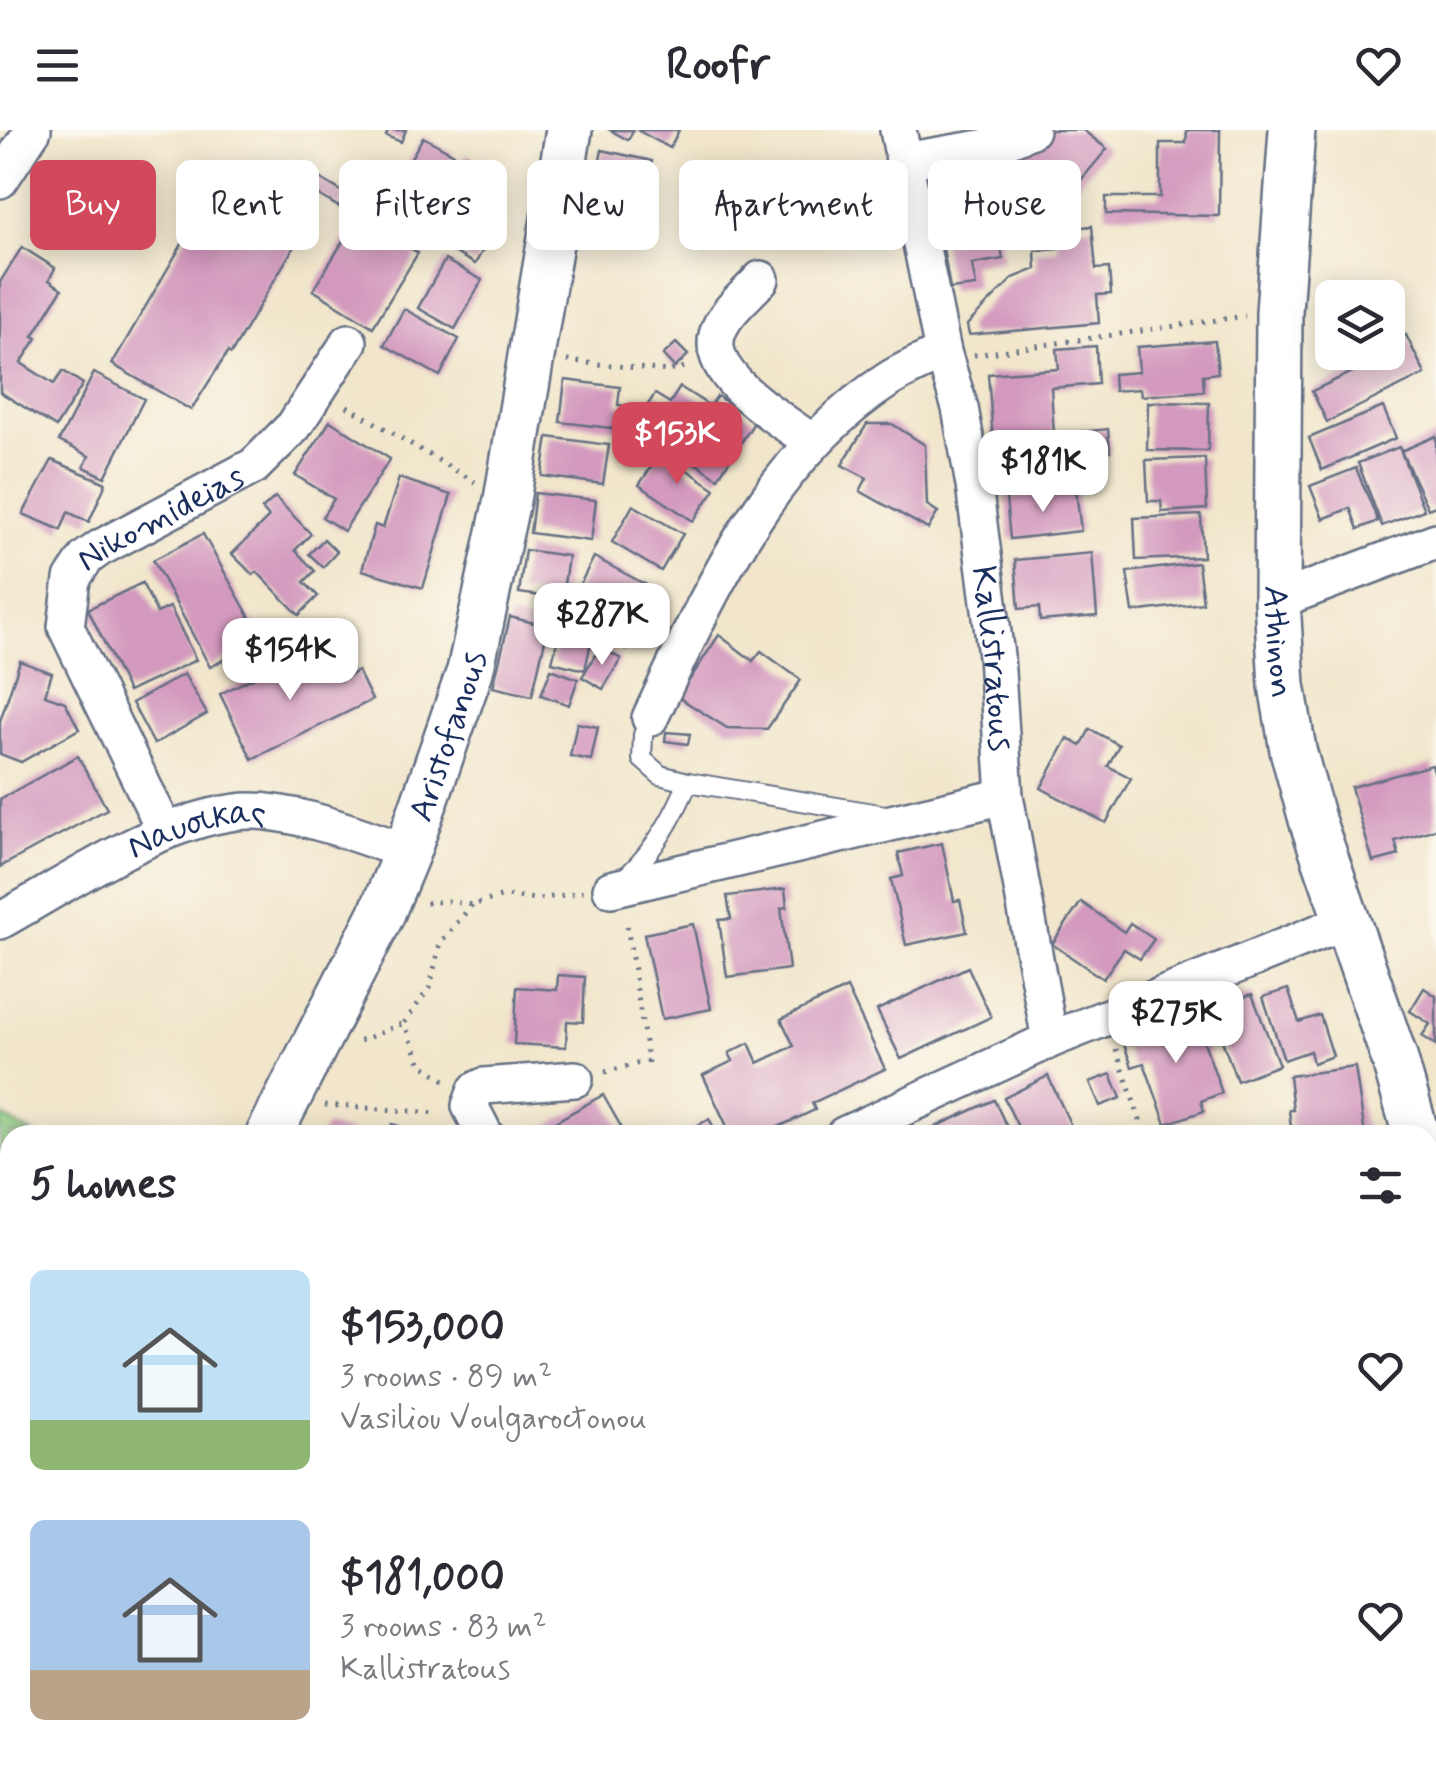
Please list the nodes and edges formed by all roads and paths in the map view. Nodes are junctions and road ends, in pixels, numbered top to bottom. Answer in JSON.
{"nodes":[{"id":1,"x":34,"y":130,"type":"edge"},
{"id":2,"x":1030,"y":130,"type":"edge"},
{"id":3,"x":1292,"y":130,"type":"edge"},
{"id":4,"x":564,"y":131,"type":"edge"},
{"id":5,"x":901,"y":146,"type":"edge"},
{"id":6,"x":0,"y":180,"type":"edge"},
{"id":7,"x":761,"y":278,"type":"dead end"},
{"id":8,"x":1278,"y":312,"type":"junction"},
{"id":9,"x":349,"y":342,"type":"dead end"},
{"id":10,"x":716,"y":349,"type":"junction"},
{"id":11,"x":944,"y":356,"type":"junction"},
{"id":12,"x":530,"y":358,"type":"junction"},
{"id":13,"x":318,"y":390,"type":"junction"},
{"id":14,"x":812,"y":442,"type":"junction"},
{"id":15,"x":507,"y":500,"type":"junction"},
{"id":16,"x":1436,"y":541,"type":"edge"},
{"id":17,"x":1277,"y":601,"type":"junction"},
{"id":18,"x":650,"y":718,"type":"joint"},
{"id":19,"x":688,"y":782,"type":"junction"},
{"id":20,"x":1005,"y":796,"type":"junction"},
{"id":21,"x":910,"y":819,"type":"junction"},
{"id":22,"x":165,"y":830,"type":"junction"},
{"id":23,"x":408,"y":852,"type":"junction"},
{"id":24,"x":621,"y":886,"type":"junction"},
{"id":25,"x":390,"y":894,"type":"junction"},
{"id":26,"x":472,"y":905,"type":"junction"},
{"id":27,"x":0,"y":921,"type":"edge"},
{"id":28,"x":1346,"y":922,"type":"junction"},
{"id":29,"x":1106,"y":1017,"type":"junction"},
{"id":30,"x":1050,"y":1040,"type":"junction"},
{"id":31,"x":575,"y":1078,"type":"joint"},
{"id":32,"x":446,"y":1081,"type":"dead end"},
{"id":33,"x":450,"y":1114,"type":"dead end"},
{"id":34,"x":278,"y":1119,"type":"edge"},
{"id":35,"x":480,"y":1125,"type":"edge"},
{"id":36,"x":867,"y":1125,"type":"edge"},
{"id":37,"x":1142,"y":1125,"type":"edge"},
{"id":38,"x":1413,"y":1125,"type":"edge"}],
"edges":[{"from":1,"to":6,"type":"street"},
{"from":2,"to":5,"type":"street","name":"Kallistratous"},
{"from":3,"to":8,"type":"street","name":"Athinon"},
{"from":4,"to":12,"type":"street","name":"Aristofanous"},
{"from":5,"to":11,"type":"street","name":"Kallistratous"},
{"from":7,"to":10,"type":"street"},
{"from":8,"to":11,"type":"path"},
{"from":8,"to":17,"type":"street","name":"Athinon"},
{"from":9,"to":13,"type":"street","name":"Nikomideias"},
{"from":10,"to":12,"type":"path"},
{"from":10,"to":14,"type":"street"},
{"from":11,"to":14,"type":"street"},
{"from":11,"to":20,"type":"street","name":"Kallistratous"},
{"from":12,"to":15,"type":"street","name":"Aristofanous"},
{"from":13,"to":15,"type":"path"},
{"from":13,"to":22,"type":"street","name":"Nikomideias"},
{"from":14,"to":18,"type":"street"},
{"from":15,"to":23,"type":"street","name":"Aristofanous"},
{"from":16,"to":17,"type":"street"},
{"from":17,"to":28,"type":"street","name":"Athinon"},
{"from":18,"to":19,"type":"lane"},
{"from":19,"to":21,"type":"lane"},
{"from":19,"to":24,"type":"lane"},
{"from":20,"to":21,"type":"street"},
{"from":20,"to":30,"type":"street","name":"Kallistratous"},
{"from":21,"to":24,"type":"street"},
{"from":22,"to":23,"type":"street","name":"Ναυσικας"},
{"from":22,"to":27,"type":"street","name":"Ναυσικας"},
{"from":23,"to":25,"type":"street","name":"Aristofanous"},
{"from":24,"to":26,"type":"path"},
{"from":24,"to":31,"type":"path"},
{"from":25,"to":26,"type":"path"},
{"from":25,"to":34,"type":"street","name":"Aristofanous"},
{"from":26,"to":32,"type":"path"},
{"from":28,"to":29,"type":"street"},
{"from":28,"to":38,"type":"street","name":"Athinon"},
{"from":29,"to":30,"type":"street"},
{"from":29,"to":37,"type":"path"},
{"from":30,"to":36,"type":"street"},
{"from":31,"to":35,"type":"street"},
{"from":33,"to":34,"type":"path"}]}
